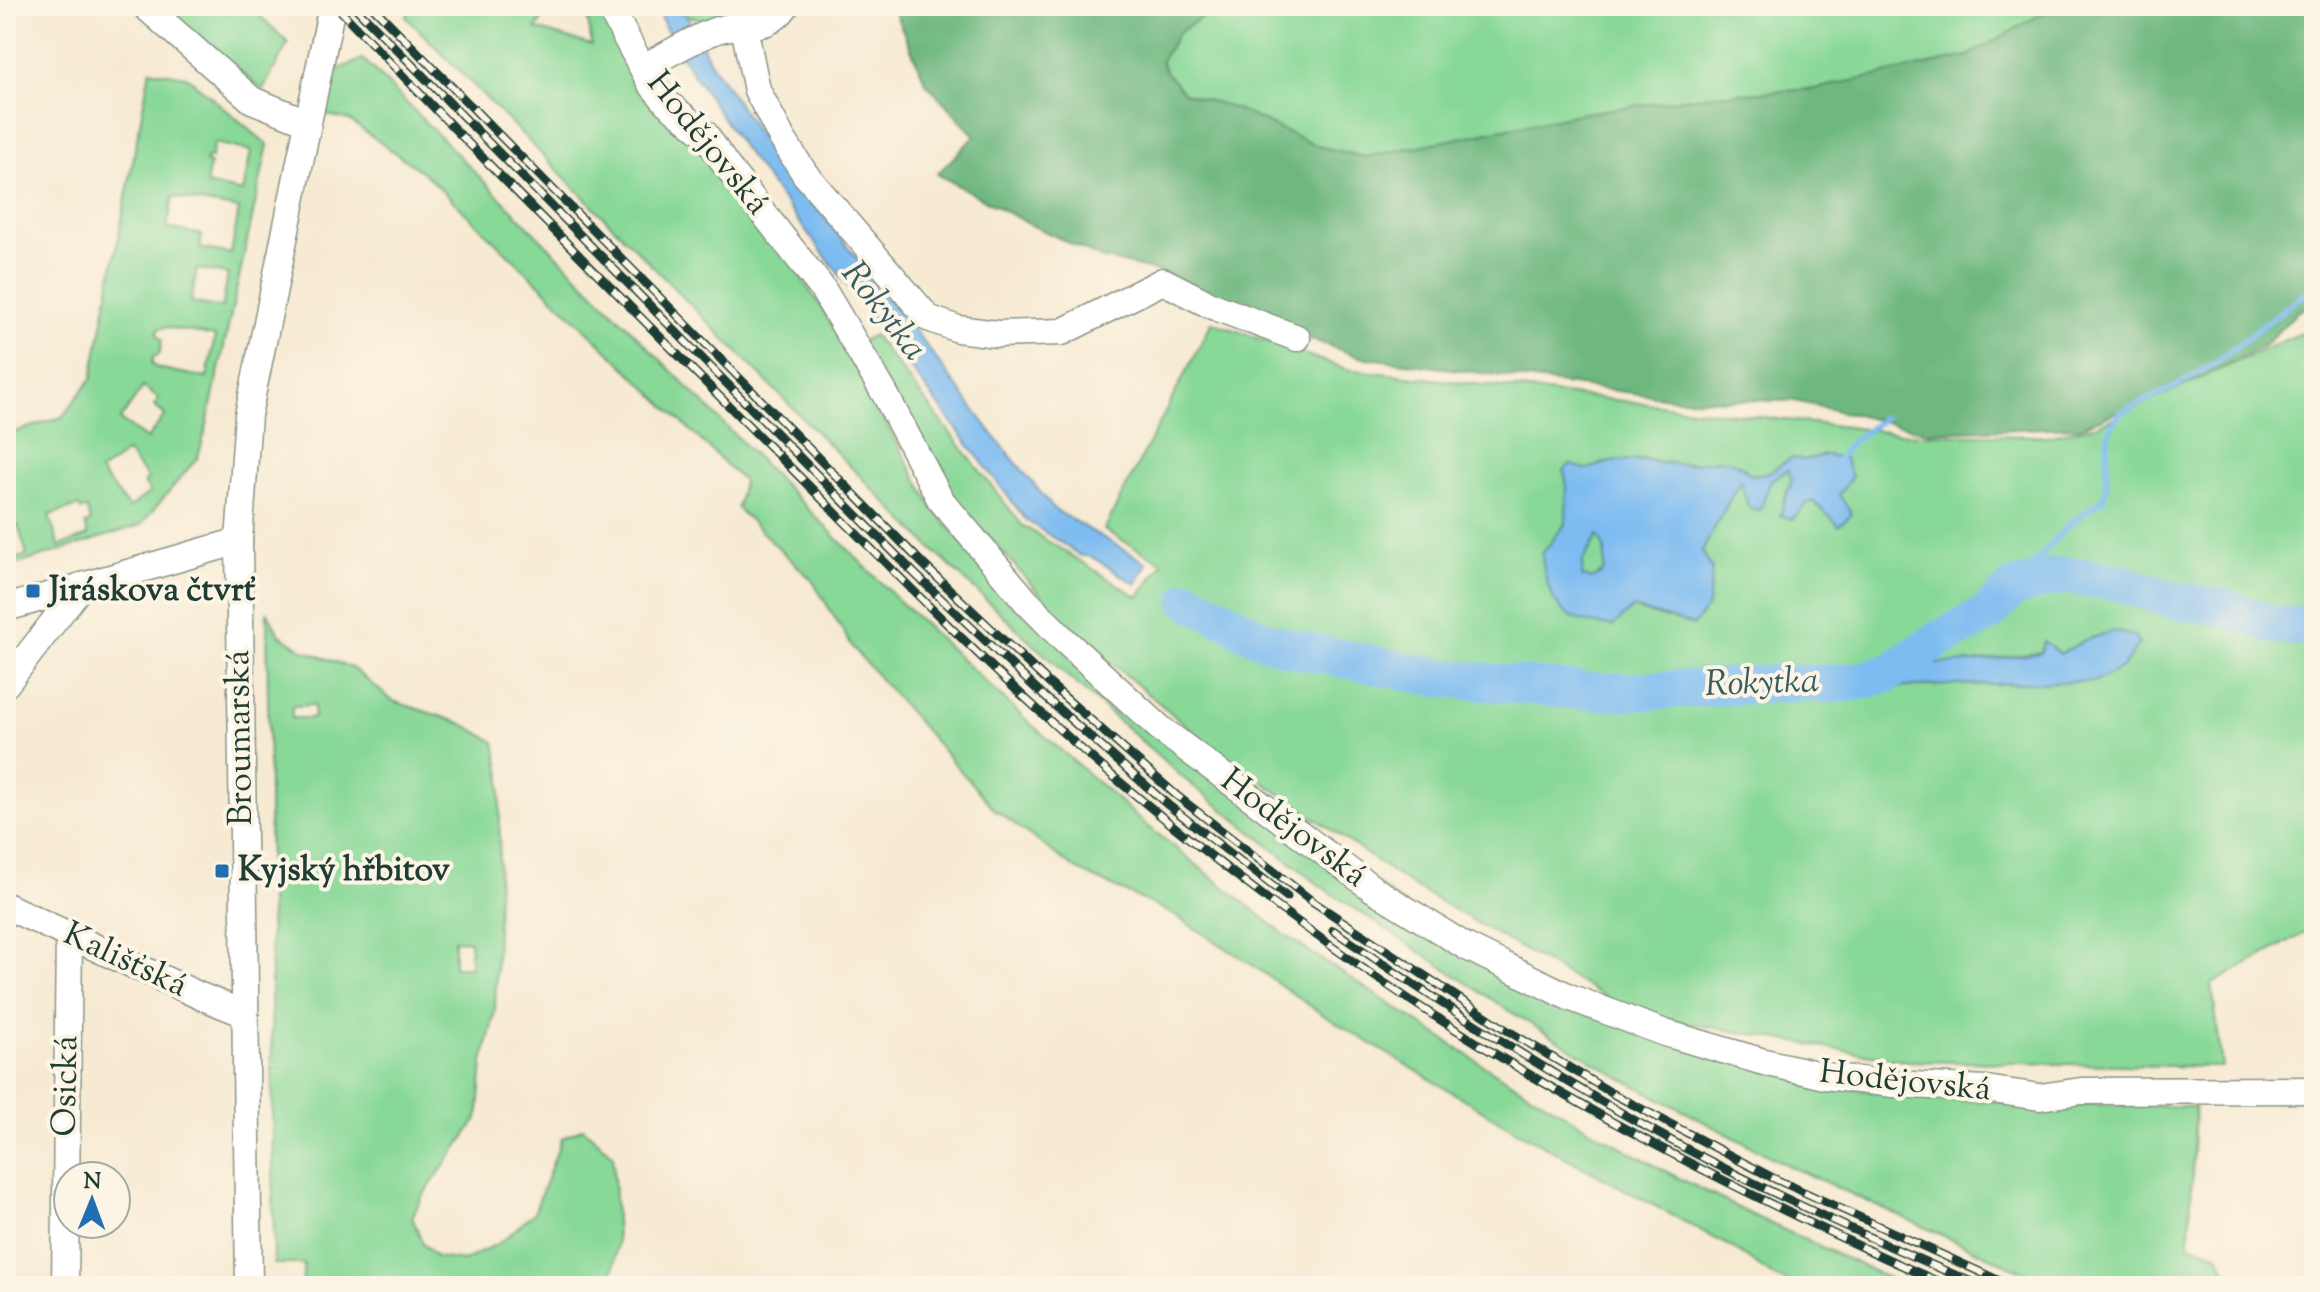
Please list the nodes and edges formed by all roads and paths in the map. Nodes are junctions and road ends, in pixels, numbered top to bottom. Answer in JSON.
{"nodes":[{"id":1,"x":145,"y":6,"type":"edge"},
{"id":2,"x":332,"y":6,"type":"edge"},
{"id":3,"x":609,"y":6,"type":"edge"},
{"id":4,"x":786,"y":6,"type":"edge"},
{"id":5,"x":744,"y":27,"type":"junction"},
{"id":6,"x":643,"y":67,"type":"junction"},
{"id":7,"x":307,"y":122,"type":"junction"},
{"id":8,"x":1297,"y":338,"type":"dead end"},
{"id":9,"x":239,"y":541,"type":"junction"},
{"id":10,"x":81,"y":586,"type":"junction"},
{"id":11,"x":6,"y":608,"type":"edge"},
{"id":12,"x":6,"y":684,"type":"edge"},
{"id":13,"x":6,"y":906,"type":"edge"},
{"id":14,"x":69,"y":935,"type":"junction"},
{"id":15,"x":245,"y":1014,"type":"junction"},
{"id":16,"x":2314,"y":1090,"type":"edge"},
{"id":17,"x":65,"y":1286,"type":"edge"},
{"id":18,"x":249,"y":1286,"type":"edge"}],
"edges":[{"from":1,"to":7,"type":"street"},
{"from":2,"to":7,"type":"street","name":"Broumarská"},
{"from":3,"to":6,"type":"street","name":"Hodějovská"},
{"from":4,"to":5,"type":"street"},
{"from":5,"to":6,"type":"street"},
{"from":5,"to":8,"type":"street"},
{"from":6,"to":16,"type":"street","name":"Hodějovská"},
{"from":7,"to":9,"type":"street","name":"Broumarská"},
{"from":9,"to":10,"type":"street"},
{"from":9,"to":15,"type":"street","name":"Broumarská"},
{"from":10,"to":11,"type":"street"},
{"from":10,"to":12,"type":"street"},
{"from":13,"to":14,"type":"street","name":"Kališťská"},
{"from":14,"to":15,"type":"street","name":"Kališťská"},
{"from":14,"to":17,"type":"street","name":"Osická"},
{"from":15,"to":18,"type":"street","name":"Broumarská"}]}
